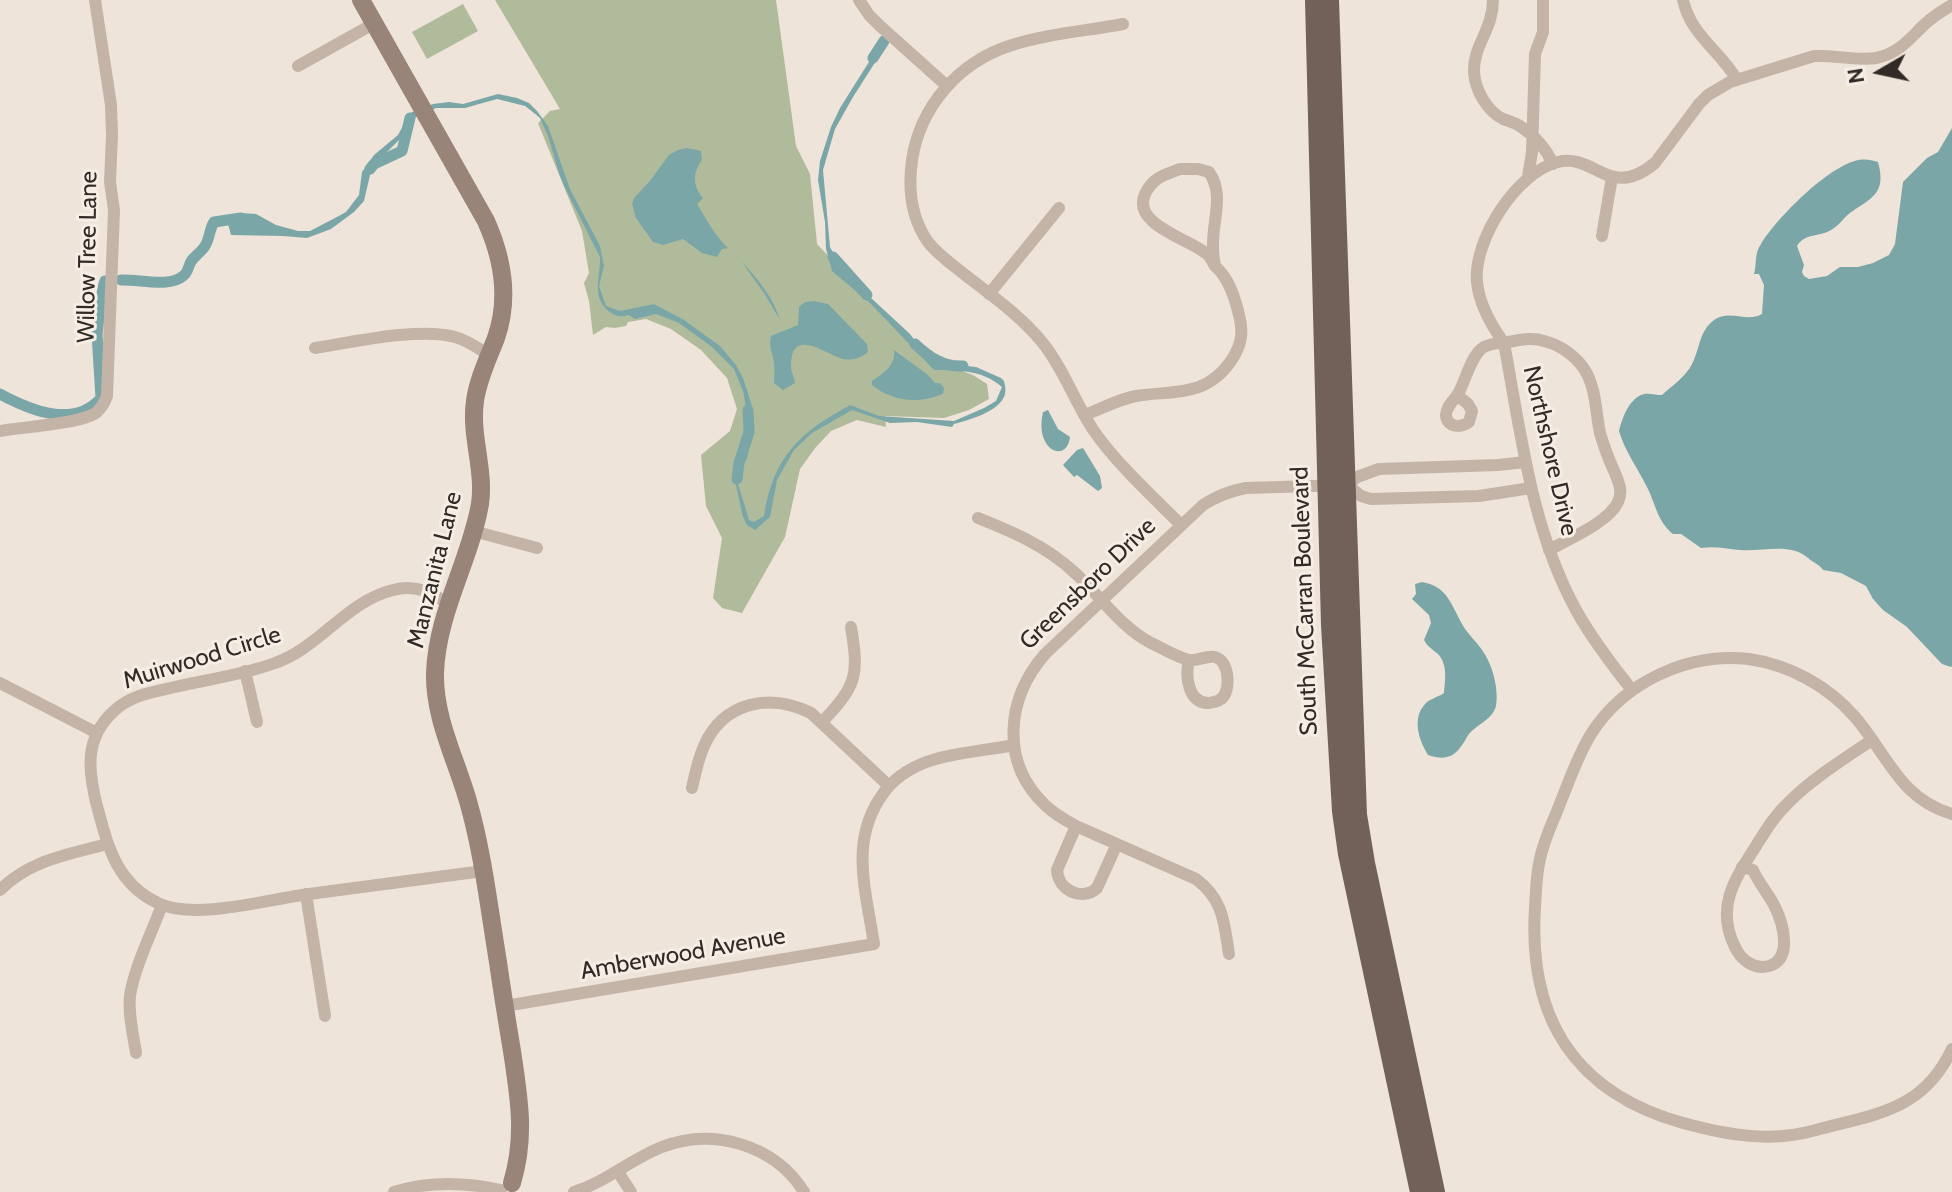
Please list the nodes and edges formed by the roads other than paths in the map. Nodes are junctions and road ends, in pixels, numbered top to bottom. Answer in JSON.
{"nodes":[{"id":1,"x":95,"y":0,"type":"edge"},
{"id":2,"x":361,"y":0,"type":"edge"},
{"id":3,"x":859,"y":0,"type":"edge"},
{"id":4,"x":1315,"y":0,"type":"edge"},
{"id":5,"x":1329,"y":0,"type":"edge"},
{"id":6,"x":1493,"y":0,"type":"edge"},
{"id":7,"x":1543,"y":0,"type":"edge"},
{"id":8,"x":1683,"y":0,"type":"edge"},
{"id":9,"x":1943,"y":6,"type":"edge"},
{"id":10,"x":375,"y":23,"type":"junction"},
{"id":11,"x":1123,"y":24,"type":"dead end"},
{"id":12,"x":298,"y":66,"type":"dead end"},
{"id":13,"x":1737,"y":80,"type":"junction"},
{"id":14,"x":947,"y":86,"type":"junction"},
{"id":15,"x":1531,"y":136,"type":"junction"},
{"id":16,"x":1553,"y":164,"type":"junction"},
{"id":17,"x":1528,"y":177,"type":"junction"},
{"id":18,"x":1612,"y":177,"type":"junction"},
{"id":19,"x":1059,"y":208,"type":"dead end"},
{"id":20,"x":1602,"y":236,"type":"dead end"},
{"id":21,"x":1215,"y":266,"type":"junction"},
{"id":22,"x":989,"y":294,"type":"junction"},
{"id":23,"x":1504,"y":343,"type":"junction"},
{"id":24,"x":315,"y":348,"type":"dead end"},
{"id":25,"x":489,"y":355,"type":"junction"},
{"id":26,"x":1457,"y":395,"type":"dead end"},
{"id":27,"x":1084,"y":415,"type":"junction"},
{"id":28,"x":0,"y":431,"type":"edge"},
{"id":29,"x":1526,"y":462,"type":"junction"},
{"id":30,"x":1337,"y":485,"type":"junction"},
{"id":31,"x":1531,"y":488,"type":"junction"},
{"id":32,"x":978,"y":518,"type":"dead end"},
{"id":33,"x":1181,"y":525,"type":"junction"},
{"id":34,"x":473,"y":531,"type":"junction"},
{"id":35,"x":537,"y":548,"type":"dead end"},
{"id":36,"x":1549,"y":550,"type":"junction"},
{"id":37,"x":1102,"y":600,"type":"junction"},
{"id":38,"x":449,"y":604,"type":"junction"},
{"id":39,"x":851,"y":627,"type":"dead end"},
{"id":40,"x":1189,"y":660,"type":"dead end"},
{"id":41,"x":245,"y":671,"type":"junction"},
{"id":42,"x":0,"y":683,"type":"edge"},
{"id":43,"x":1632,"y":690,"type":"junction"},
{"id":44,"x":257,"y":722,"type":"dead end"},
{"id":45,"x":822,"y":722,"type":"junction"},
{"id":46,"x":97,"y":733,"type":"junction"},
{"id":47,"x":1872,"y":740,"type":"junction"},
{"id":48,"x":1014,"y":745,"type":"junction"},
{"id":49,"x":889,"y":786,"type":"junction"},
{"id":50,"x":692,"y":788,"type":"dead end"},
{"id":51,"x":1952,"y":814,"type":"edge"},
{"id":52,"x":1076,"y":826,"type":"junction"},
{"id":53,"x":107,"y":844,"type":"junction"},
{"id":54,"x":1117,"y":844,"type":"junction"},
{"id":55,"x":1742,"y":867,"type":"junction"},
{"id":56,"x":483,"y":871,"type":"junction"},
{"id":57,"x":0,"y":890,"type":"edge"},
{"id":58,"x":306,"y":894,"type":"junction"},
{"id":59,"x":162,"y":905,"type":"junction"},
{"id":60,"x":1229,"y":954,"type":"dead end"},
{"id":61,"x":505,"y":1006,"type":"junction"},
{"id":62,"x":325,"y":1016,"type":"dead end"},
{"id":63,"x":1952,"y":1049,"type":"edge"},
{"id":64,"x":136,"y":1053,"type":"dead end"},
{"id":65,"x":618,"y":1172,"type":"junction"},
{"id":66,"x":508,"y":1189,"type":"edge"},
{"id":67,"x":394,"y":1192,"type":"edge"},
{"id":68,"x":574,"y":1192,"type":"edge"},
{"id":69,"x":631,"y":1192,"type":"edge"},
{"id":70,"x":804,"y":1192,"type":"edge"},
{"id":71,"x":1420,"y":1192,"type":"edge"},
{"id":72,"x":1435,"y":1192,"type":"edge"}],
"edges":[{"from":1,"to":28,"type":"street","name":"Willow Tree Lane"},
{"from":2,"to":10,"type":"street","name":"Manzanita Lane"},
{"from":3,"to":14,"type":"street"},
{"from":4,"to":30,"type":"main road","name":"South McCarran Boulevard"},
{"from":5,"to":30,"type":"main road","name":"South McCarran Boulevard"},
{"from":6,"to":15,"type":"street"},
{"from":7,"to":15,"type":"street"},
{"from":8,"to":13,"type":"street"},
{"from":9,"to":13,"type":"street"},
{"from":10,"to":12,"type":"street"},
{"from":10,"to":25,"type":"street","name":"Manzanita Lane"},
{"from":11,"to":14,"type":"street"},
{"from":13,"to":18,"type":"street"},
{"from":14,"to":22,"type":"street"},
{"from":15,"to":16,"type":"street"},
{"from":15,"to":17,"type":"street"},
{"from":16,"to":17,"type":"street"},
{"from":16,"to":18,"type":"street"},
{"from":17,"to":23,"type":"street","name":"Northshore Drive"},
{"from":18,"to":20,"type":"street"},
{"from":19,"to":22,"type":"street"},
{"from":21,"to":21,"type":"street"},
{"from":21,"to":27,"type":"street"},
{"from":22,"to":27,"type":"street"},
{"from":23,"to":26,"type":"street"},
{"from":23,"to":29,"type":"street","name":"Northshore Drive"},
{"from":23,"to":36,"type":"street"},
{"from":24,"to":25,"type":"street"},
{"from":25,"to":34,"type":"street","name":"Manzanita Lane"},
{"from":27,"to":33,"type":"street"},
{"from":29,"to":30,"type":"street","name":"Greensboro Drive"},
{"from":29,"to":31,"type":"street","name":"Northshore Drive"},
{"from":30,"to":31,"type":"street","name":"Greensboro Drive"},
{"from":30,"to":33,"type":"street","name":"Greensboro Drive"},
{"from":30,"to":71,"type":"main road","name":"South McCarran Boulevard"},
{"from":30,"to":72,"type":"main road","name":"South McCarran Boulevard"},
{"from":31,"to":36,"type":"street","name":"Northshore Drive"},
{"from":32,"to":37,"type":"street"},
{"from":33,"to":37,"type":"street","name":"Greensboro Drive"},
{"from":34,"to":35,"type":"street"},
{"from":34,"to":38,"type":"street","name":"Manzanita Lane"},
{"from":36,"to":43,"type":"street","name":"Northshore Drive"},
{"from":37,"to":40,"type":"street"},
{"from":37,"to":48,"type":"street","name":"Greensboro Drive"},
{"from":38,"to":41,"type":"street","name":"Muirwood Circle"},
{"from":38,"to":56,"type":"street","name":"Manzanita Lane"},
{"from":39,"to":45,"type":"street"},
{"from":41,"to":44,"type":"street"},
{"from":41,"to":46,"type":"street","name":"Muirwood Circle"},
{"from":42,"to":46,"type":"street"},
{"from":43,"to":47,"type":"street"},
{"from":43,"to":63,"type":"street"},
{"from":45,"to":49,"type":"street"},
{"from":45,"to":50,"type":"street"},
{"from":46,"to":53,"type":"street"},
{"from":47,"to":51,"type":"street"},
{"from":47,"to":55,"type":"street"},
{"from":48,"to":49,"type":"street"},
{"from":48,"to":52,"type":"street","name":"Greensboro Drive"},
{"from":49,"to":61,"type":"street","name":"Amberwood Avenue"},
{"from":52,"to":54,"type":"street","name":"Greensboro Drive"},
{"from":52,"to":54,"type":"street"},
{"from":53,"to":57,"type":"street"},
{"from":53,"to":59,"type":"street"},
{"from":54,"to":60,"type":"street","name":"Greensboro Drive"},
{"from":55,"to":55,"type":"street"},
{"from":56,"to":58,"type":"street"},
{"from":56,"to":61,"type":"street","name":"Manzanita Lane"},
{"from":58,"to":59,"type":"street"},
{"from":58,"to":62,"type":"street"},
{"from":59,"to":64,"type":"street"},
{"from":61,"to":66,"type":"street","name":"Manzanita Lane"},
{"from":65,"to":68,"type":"street"},
{"from":65,"to":69,"type":"street"},
{"from":65,"to":70,"type":"street"},
{"from":66,"to":67,"type":"street"}]}
